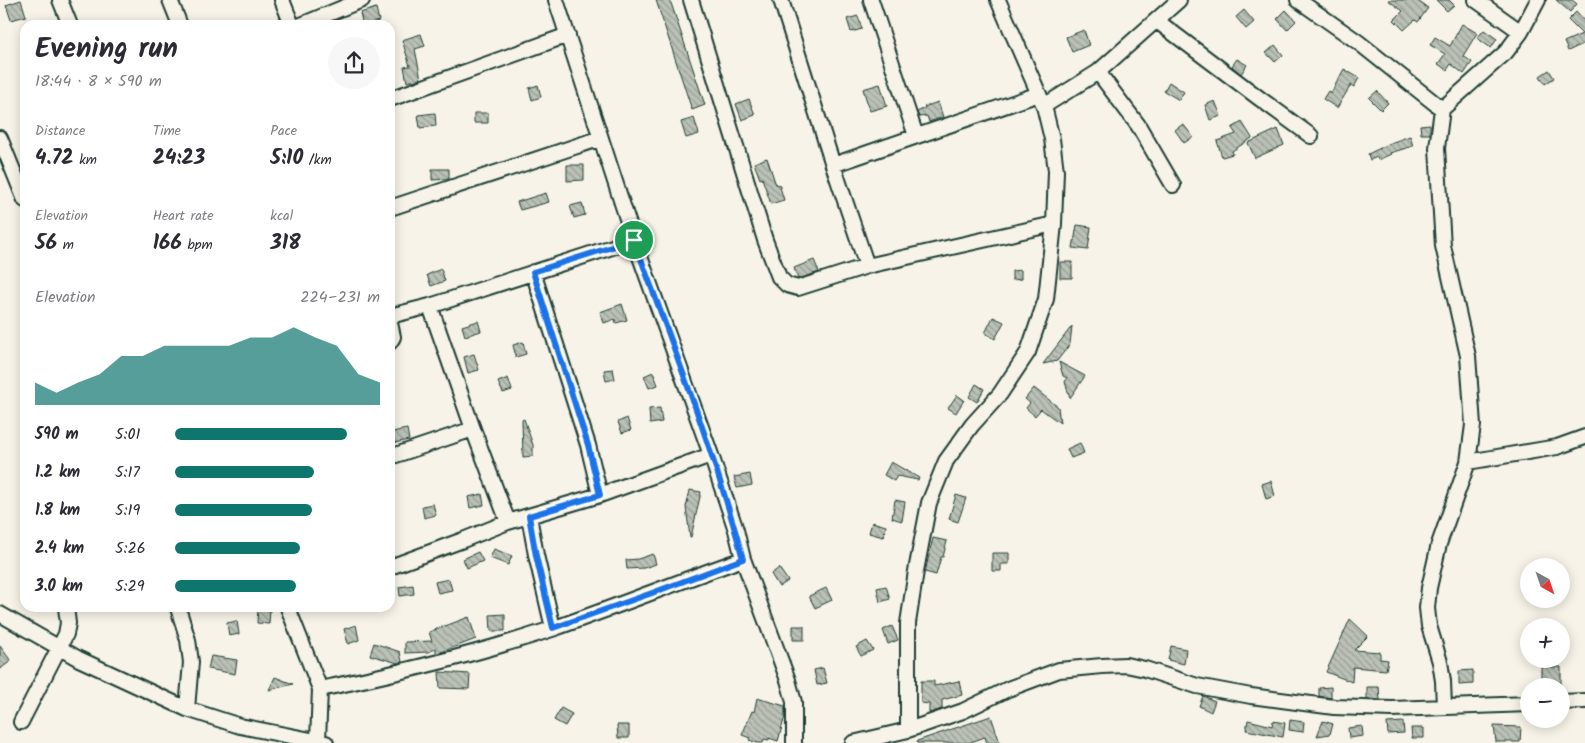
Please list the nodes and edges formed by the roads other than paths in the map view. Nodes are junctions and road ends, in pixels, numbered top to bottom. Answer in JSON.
{"nodes":[{"id":1,"x":60,"y":0,"type":"edge"},
{"id":2,"x":170,"y":0,"type":"edge"},
{"id":3,"x":282,"y":0,"type":"edge"},
{"id":4,"x":362,"y":0,"type":"edge"},
{"id":5,"x":556,"y":0,"type":"edge"},
{"id":6,"x":691,"y":0,"type":"edge"},
{"id":7,"x":781,"y":0,"type":"edge"},
{"id":8,"x":871,"y":0,"type":"edge"},
{"id":9,"x":998,"y":0,"type":"edge"},
{"id":10,"x":1179,"y":0,"type":"edge"},
{"id":11,"x":1298,"y":0,"type":"edge"},
{"id":12,"x":1476,"y":0,"type":"edge"},
{"id":13,"x":1538,"y":0,"type":"edge"},
{"id":14,"x":68,"y":20,"type":"edge"},
{"id":15,"x":178,"y":20,"type":"edge"},
{"id":16,"x":290,"y":20,"type":"edge"},
{"id":17,"x":313,"y":20,"type":"edge"},
{"id":18,"x":1157,"y":21,"type":"junction"},
{"id":19,"x":1521,"y":32,"type":"junction"},
{"id":20,"x":568,"y":35,"type":"junction"},
{"id":21,"x":1098,"y":72,"type":"junction"},
{"id":22,"x":395,"y":97,"type":"edge"},
{"id":23,"x":1041,"y":100,"type":"junction"},
{"id":24,"x":1442,"y":109,"type":"junction"},
{"id":25,"x":916,"y":136,"type":"junction"},
{"id":26,"x":1311,"y":136,"type":"dead end"},
{"id":27,"x":0,"y":138,"type":"edge"},
{"id":28,"x":601,"y":138,"type":"junction"},
{"id":29,"x":833,"y":165,"type":"junction"},
{"id":30,"x":1173,"y":185,"type":"dead end"},
{"id":31,"x":20,"y":188,"type":"edge"},
{"id":32,"x":395,"y":206,"type":"edge"},
{"id":33,"x":1054,"y":224,"type":"junction"},
{"id":34,"x":634,"y":240,"type":"junction"},
{"id":35,"x":867,"y":266,"type":"junction"},
{"id":36,"x":533,"y":272,"type":"junction"},
{"id":37,"x":430,"y":306,"type":"junction"},
{"id":38,"x":395,"y":315,"type":"edge"},
{"id":39,"x":473,"y":429,"type":"junction"},
{"id":40,"x":1585,"y":437,"type":"edge"},
{"id":41,"x":395,"y":455,"type":"edge"},
{"id":42,"x":711,"y":455,"type":"junction"},
{"id":43,"x":1468,"y":462,"type":"junction"},
{"id":44,"x":600,"y":495,"type":"junction"},
{"id":45,"x":529,"y":516,"type":"junction"},
{"id":46,"x":508,"y":522,"type":"junction"},
{"id":47,"x":743,"y":559,"type":"junction"},
{"id":48,"x":395,"y":565,"type":"edge"},
{"id":49,"x":66,"y":612,"type":"edge"},
{"id":50,"x":179,"y":612,"type":"edge"},
{"id":51,"x":290,"y":612,"type":"edge"},
{"id":52,"x":0,"y":614,"type":"edge"},
{"id":53,"x":553,"y":628,"type":"junction"},
{"id":54,"x":60,"y":648,"type":"junction"},
{"id":55,"x":320,"y":689,"type":"junction"},
{"id":56,"x":1585,"y":701,"type":"edge"},
{"id":57,"x":1570,"y":702,"type":"edge"},
{"id":58,"x":1520,"y":704,"type":"edge"},
{"id":59,"x":1444,"y":706,"type":"junction"},
{"id":60,"x":187,"y":709,"type":"junction"},
{"id":61,"x":21,"y":722,"type":"dead end"},
{"id":62,"x":908,"y":730,"type":"junction"},
{"id":63,"x":322,"y":742,"type":"edge"},
{"id":64,"x":794,"y":743,"type":"edge"},
{"id":65,"x":853,"y":743,"type":"edge"}],
"edges":[{"from":1,"to":14,"type":"street"},
{"from":2,"to":15,"type":"street"},
{"from":3,"to":16,"type":"street"},
{"from":4,"to":17,"type":"street"},
{"from":5,"to":20,"type":"street"},
{"from":6,"to":35,"type":"street"},
{"from":7,"to":29,"type":"street"},
{"from":8,"to":25,"type":"street"},
{"from":9,"to":23,"type":"street"},
{"from":10,"to":18,"type":"street"},
{"from":11,"to":24,"type":"street"},
{"from":12,"to":19,"type":"street"},
{"from":13,"to":19,"type":"street"},
{"from":18,"to":21,"type":"street"},
{"from":18,"to":26,"type":"street"},
{"from":19,"to":24,"type":"street"},
{"from":20,"to":22,"type":"street"},
{"from":20,"to":28,"type":"street"},
{"from":21,"to":23,"type":"street"},
{"from":21,"to":30,"type":"street"},
{"from":23,"to":25,"type":"street"},
{"from":23,"to":33,"type":"street"},
{"from":24,"to":43,"type":"street"},
{"from":25,"to":29,"type":"street"},
{"from":27,"to":31,"type":"street"},
{"from":28,"to":32,"type":"street"},
{"from":28,"to":34,"type":"street"},
{"from":29,"to":35,"type":"street"},
{"from":33,"to":35,"type":"street"},
{"from":33,"to":62,"type":"street"},
{"from":34,"to":36,"type":"street"},
{"from":34,"to":42,"type":"street"},
{"from":36,"to":37,"type":"street"},
{"from":36,"to":44,"type":"street"},
{"from":37,"to":38,"type":"street"},
{"from":37,"to":39,"type":"street"},
{"from":39,"to":41,"type":"street"},
{"from":39,"to":46,"type":"street"},
{"from":40,"to":43,"type":"street"},
{"from":42,"to":44,"type":"street"},
{"from":42,"to":47,"type":"street"},
{"from":43,"to":59,"type":"street"},
{"from":44,"to":45,"type":"street"},
{"from":45,"to":46,"type":"street"},
{"from":45,"to":53,"type":"street"},
{"from":46,"to":48,"type":"street"},
{"from":47,"to":53,"type":"street"},
{"from":47,"to":64,"type":"street"},
{"from":49,"to":54,"type":"street"},
{"from":50,"to":60,"type":"street"},
{"from":51,"to":55,"type":"street"},
{"from":52,"to":54,"type":"street"},
{"from":53,"to":55,"type":"street"},
{"from":54,"to":60,"type":"street"},
{"from":54,"to":61,"type":"street"},
{"from":55,"to":63,"type":"street"},
{"from":56,"to":57,"type":"street"},
{"from":58,"to":59,"type":"street"},
{"from":59,"to":62,"type":"street"},
{"from":60,"to":63,"type":"street"},
{"from":62,"to":65,"type":"street"}]}
